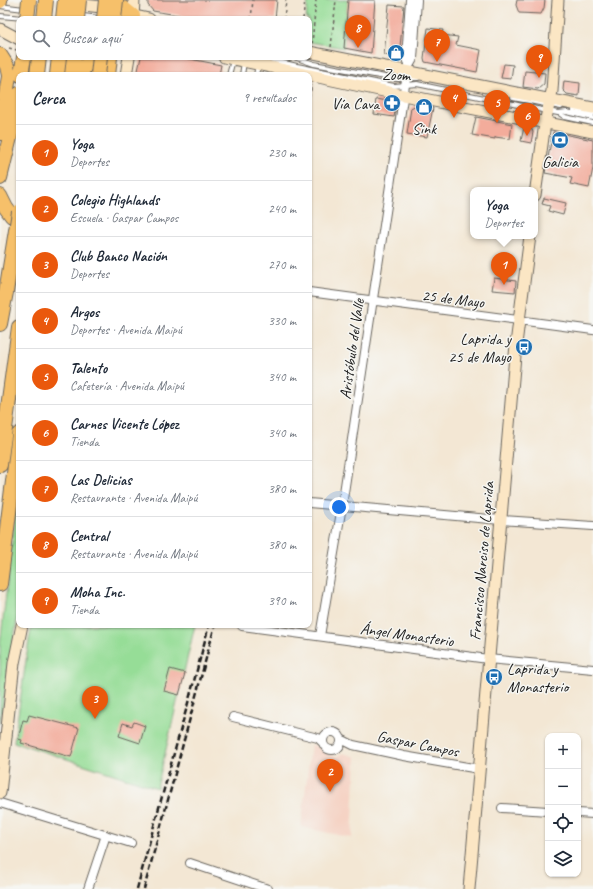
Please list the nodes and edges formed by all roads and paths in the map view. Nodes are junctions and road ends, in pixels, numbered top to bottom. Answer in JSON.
{"nodes":[{"id":1,"x":46,"y":0,"type":"edge"},
{"id":2,"x":65,"y":0,"type":"edge"},
{"id":3,"x":253,"y":0,"type":"edge"},
{"id":4,"x":286,"y":0,"type":"edge"},
{"id":5,"x":305,"y":0,"type":"edge"},
{"id":6,"x":316,"y":0,"type":"edge"},
{"id":7,"x":336,"y":0,"type":"edge"},
{"id":8,"x":410,"y":0,"type":"edge"},
{"id":9,"x":417,"y":0,"type":"edge"},
{"id":10,"x":558,"y":0,"type":"edge"},
{"id":11,"x":0,"y":6,"type":"edge"},
{"id":12,"x":83,"y":8,"type":"edge"},
{"id":13,"x":26,"y":11,"type":"edge"},
{"id":14,"x":102,"y":11,"type":"edge"},
{"id":15,"x":125,"y":12,"type":"edge"},
{"id":16,"x":0,"y":16,"type":"edge"},
{"id":17,"x":44,"y":16,"type":"edge"},
{"id":18,"x":63,"y":16,"type":"edge"},
{"id":19,"x":139,"y":16,"type":"edge"},
{"id":20,"x":252,"y":16,"type":"edge"},
{"id":21,"x":284,"y":16,"type":"edge"},
{"id":22,"x":304,"y":16,"type":"edge"},
{"id":23,"x":0,"y":29,"type":"edge"},
{"id":24,"x":16,"y":31,"type":"edge"},
{"id":25,"x":0,"y":38,"type":"edge"},
{"id":26,"x":16,"y":38,"type":"edge"},
{"id":27,"x":16,"y":40,"type":"edge"},
{"id":28,"x":4,"y":51,"type":"edge"},
{"id":29,"x":16,"y":54,"type":"edge"},
{"id":30,"x":312,"y":56,"type":"edge"},
{"id":31,"x":330,"y":56,"type":"junction"},
{"id":32,"x":22,"y":60,"type":"edge"},
{"id":33,"x":39,"y":60,"type":"edge"},
{"id":34,"x":110,"y":60,"type":"edge"},
{"id":35,"x":128,"y":60,"type":"edge"},
{"id":36,"x":236,"y":60,"type":"edge"},
{"id":37,"x":237,"y":60,"type":"edge"},
{"id":38,"x":244,"y":60,"type":"edge"},
{"id":39,"x":310,"y":60,"type":"edge"},
{"id":40,"x":263,"y":63,"type":"edge"},
{"id":41,"x":95,"y":66,"type":"edge"},
{"id":42,"x":74,"y":68,"type":"edge"},
{"id":43,"x":281,"y":69,"type":"edge"},
{"id":44,"x":21,"y":72,"type":"edge"},
{"id":45,"x":37,"y":72,"type":"edge"},
{"id":46,"x":108,"y":72,"type":"edge"},
{"id":47,"x":126,"y":72,"type":"edge"},
{"id":48,"x":230,"y":72,"type":"edge"},
{"id":49,"x":241,"y":72,"type":"edge"},
{"id":50,"x":295,"y":72,"type":"edge"},
{"id":51,"x":305,"y":72,"type":"edge"},
{"id":52,"x":312,"y":74,"type":"edge"},
{"id":53,"x":406,"y":79,"type":"junction"},
{"id":54,"x":494,"y":94,"type":"dead end"},
{"id":55,"x":508,"y":97,"type":"dead end"},
{"id":56,"x":551,"y":107,"type":"junction"},
{"id":57,"x":593,"y":108,"type":"edge"},
{"id":58,"x":16,"y":111,"type":"edge"},
{"id":59,"x":593,"y":114,"type":"edge"},
{"id":60,"x":593,"y":118,"type":"edge"},
{"id":61,"x":545,"y":123,"type":"junction"},
{"id":62,"x":593,"y":123,"type":"edge"},
{"id":63,"x":593,"y":132,"type":"edge"},
{"id":64,"x":0,"y":133,"type":"edge"},
{"id":65,"x":0,"y":178,"type":"edge"},
{"id":66,"x":536,"y":187,"type":"edge"},
{"id":67,"x":0,"y":196,"type":"edge"},
{"id":68,"x":10,"y":217,"type":"edge"},
{"id":69,"x":530,"y":239,"type":"edge"},
{"id":70,"x":312,"y":292,"type":"edge"},
{"id":71,"x":372,"y":301,"type":"junction"},
{"id":72,"x":518,"y":320,"type":"junction"},
{"id":73,"x":0,"y":324,"type":"edge"},
{"id":74,"x":593,"y":330,"type":"edge"},
{"id":75,"x":16,"y":348,"type":"edge"},
{"id":76,"x":16,"y":385,"type":"edge"},
{"id":77,"x":5,"y":424,"type":"junction"},
{"id":78,"x":16,"y":458,"type":"edge"},
{"id":79,"x":0,"y":465,"type":"edge"},
{"id":80,"x":312,"y":503,"type":"edge"},
{"id":81,"x":342,"y":506,"type":"junction"},
{"id":82,"x":501,"y":520,"type":"junction"},
{"id":83,"x":593,"y":526,"type":"edge"},
{"id":84,"x":0,"y":584,"type":"edge"},
{"id":85,"x":21,"y":628,"type":"edge"},
{"id":86,"x":258,"y":628,"type":"edge"},
{"id":87,"x":320,"y":636,"type":"junction"},
{"id":88,"x":488,"y":659,"type":"junction"},
{"id":89,"x":593,"y":669,"type":"edge"},
{"id":90,"x":233,"y":716,"type":"dead end"},
{"id":91,"x":3,"y":738,"type":"edge"},
{"id":92,"x":321,"y":738,"type":"junction"},
{"id":93,"x":340,"y":742,"type":"junction"},
{"id":94,"x":479,"y":769,"type":"junction"},
{"id":95,"x":0,"y":793,"type":"edge"},
{"id":96,"x":0,"y":803,"type":"edge"},
{"id":97,"x":502,"y":808,"type":"dead end"},
{"id":98,"x":545,"y":811,"type":"edge"},
{"id":99,"x":581,"y":813,"type":"edge"},
{"id":100,"x":593,"y":814,"type":"edge"},
{"id":101,"x":106,"y":835,"type":"junction"},
{"id":102,"x":131,"y":843,"type":"dead end"},
{"id":103,"x":190,"y":863,"type":"dead end"},
{"id":104,"x":256,"y":885,"type":"junction"},
{"id":105,"x":88,"y":889,"type":"edge"},
{"id":106,"x":247,"y":889,"type":"edge"},
{"id":107,"x":268,"y":889,"type":"edge"},
{"id":108,"x":469,"y":889,"type":"edge"}],
"edges":[{"from":1,"to":17,"type":"highway","bridge":true},
{"from":2,"to":18,"type":"highway","bridge":true},
{"from":3,"to":20,"type":"path"},
{"from":4,"to":21,"type":"path"},
{"from":5,"to":22,"type":"path"},
{"from":6,"to":30,"type":"path"},
{"from":7,"to":31,"type":"path"},
{"from":8,"to":53,"type":"street","name":"Aristóbulo del Valle"},
{"from":9,"to":53,"type":"street","name":"Aristóbulo del Valle"},
{"from":10,"to":56,"type":"street"},
{"from":11,"to":13,"type":"lane"},
{"from":12,"to":14,"type":"street"},
{"from":12,"to":14,"type":"lane"},
{"from":13,"to":16,"type":"lane"},
{"from":15,"to":19,"type":"street"},
{"from":23,"to":24,"type":"street"},
{"from":23,"to":26,"type":"street"},
{"from":25,"to":27,"type":"street"},
{"from":28,"to":29,"type":"path"},
{"from":28,"to":64,"type":"highway"},
{"from":30,"to":31,"type":"street"},
{"from":30,"to":53,"type":"lane"},
{"from":31,"to":53,"type":"street"},
{"from":32,"to":44,"type":"highway"},
{"from":33,"to":45,"type":"highway"},
{"from":34,"to":46,"type":"highway"},
{"from":35,"to":47,"type":"street"},
{"from":36,"to":48,"type":"lane"},
{"from":37,"to":49,"type":"lane"},
{"from":38,"to":40,"type":"street"},
{"from":39,"to":51,"type":"lane"},
{"from":40,"to":43,"type":"street"},
{"from":41,"to":42,"type":"highway"},
{"from":43,"to":50,"type":"street"},
{"from":52,"to":53,"type":"street"},
{"from":53,"to":54,"type":"lane"},
{"from":53,"to":56,"type":"street"},
{"from":53,"to":61,"type":"street"},
{"from":53,"to":71,"type":"street","name":"Aristóbulo del Valle"},
{"from":55,"to":56,"type":"lane"},
{"from":56,"to":57,"type":"street"},
{"from":56,"to":59,"type":"lane"},
{"from":56,"to":60,"type":"lane"},
{"from":56,"to":61,"type":"street"},
{"from":56,"to":62,"type":"lane"},
{"from":58,"to":65,"type":"highway"},
{"from":61,"to":63,"type":"street"},
{"from":61,"to":66,"type":"street"},
{"from":67,"to":68,"type":"highway"},
{"from":68,"to":73,"type":"highway","bridge":true},
{"from":69,"to":72,"type":"street","name":"Francisco Narciso de Laprida"},
{"from":70,"to":71,"type":"street","name":"25 de Mayo"},
{"from":71,"to":72,"type":"street","name":"25 de Mayo"},
{"from":71,"to":81,"type":"street","name":"Aristóbulo del Valle"},
{"from":72,"to":74,"type":"street","name":"25 de Mayo"},
{"from":72,"to":82,"type":"street","name":"Francisco Narciso de Laprida"},
{"from":75,"to":77,"type":"highway"},
{"from":76,"to":77,"type":"highway"},
{"from":77,"to":79,"type":"highway"},
{"from":78,"to":84,"type":"highway"},
{"from":80,"to":81,"type":"street"},
{"from":81,"to":82,"type":"street"},
{"from":81,"to":87,"type":"street","name":"Aristóbulo del Valle"},
{"from":82,"to":83,"type":"street"},
{"from":82,"to":88,"type":"street","name":"Francisco Narciso de Laprida"},
{"from":85,"to":91,"type":"street"},
{"from":86,"to":87,"type":"street","name":"Ángel Monasterio"},
{"from":87,"to":88,"type":"street","name":"Ángel Monasterio"},
{"from":88,"to":89,"type":"street","name":"Ángel Monasterio"},
{"from":88,"to":94,"type":"street","name":"Francisco Narciso de Laprida"},
{"from":90,"to":92,"type":"street"},
{"from":91,"to":95,"type":"street"},
{"from":92,"to":93,"type":"street"},
{"from":92,"to":93,"type":"street"},
{"from":93,"to":94,"type":"street","name":"Gaspar Campos"},
{"from":94,"to":108,"type":"street","name":"Francisco Narciso de Laprida"},
{"from":96,"to":101,"type":"street"},
{"from":97,"to":98,"type":"street"},
{"from":99,"to":100,"type":"street"},
{"from":101,"to":102,"type":"street"},
{"from":101,"to":105,"type":"street"},
{"from":103,"to":104,"type":"street"},
{"from":104,"to":106,"type":"street"},
{"from":104,"to":107,"type":"street"}]}
